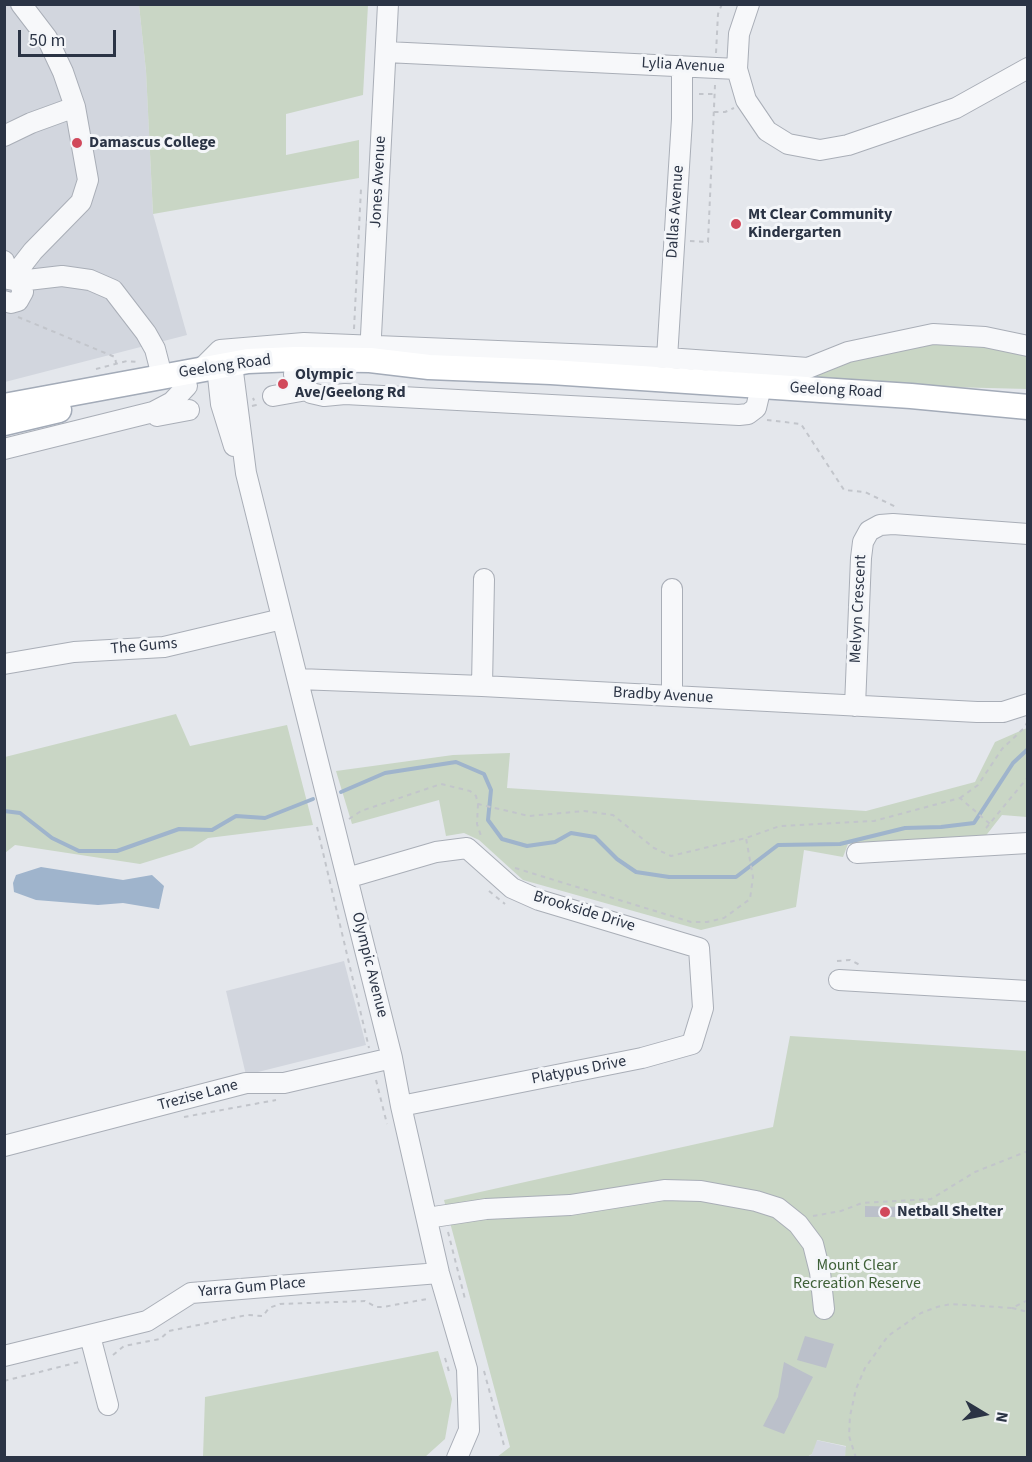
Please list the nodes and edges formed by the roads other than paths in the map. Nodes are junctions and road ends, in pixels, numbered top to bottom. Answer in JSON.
{"nodes":[{"id":1,"x":21,"y":4,"type":"edge"},
{"id":2,"x":388,"y":4,"type":"edge"},
{"id":3,"x":742,"y":6,"type":"edge"},
{"id":4,"x":386,"y":52,"type":"junction"},
{"id":5,"x":682,"y":67,"type":"junction"},
{"id":6,"x":1028,"y":68,"type":"edge"},
{"id":7,"x":737,"y":69,"type":"junction"},
{"id":8,"x":75,"y":107,"type":"junction"},
{"id":9,"x":4,"y":136,"type":"edge"},
{"id":10,"x":10,"y":277,"type":"edge"},
{"id":11,"x":6,"y":305,"type":"edge"},
{"id":12,"x":1028,"y":346,"type":"edge"},
{"id":13,"x":667,"y":358,"type":"junction"},
{"id":14,"x":370,"y":360,"type":"junction"},
{"id":15,"x":303,"y":372,"type":"junction"},
{"id":16,"x":215,"y":375,"type":"junction"},
{"id":17,"x":162,"y":376,"type":"junction"},
{"id":18,"x":761,"y":387,"type":"junction"},
{"id":19,"x":273,"y":396,"type":"dead end"},
{"id":20,"x":911,"y":396,"type":"junction"},
{"id":21,"x":1028,"y":396,"type":"edge"},
{"id":22,"x":4,"y":406,"type":"edge"},
{"id":23,"x":1028,"y":407,"type":"edge"},
{"id":24,"x":189,"y":410,"type":"dead end"},
{"id":25,"x":124,"y":420,"type":"junction"},
{"id":26,"x":4,"y":423,"type":"edge"},
{"id":27,"x":4,"y":449,"type":"edge"},
{"id":28,"x":1028,"y":534,"type":"edge"},
{"id":29,"x":484,"y":579,"type":"dead end"},
{"id":30,"x":672,"y":590,"type":"dead end"},
{"id":31,"x":282,"y":619,"type":"junction"},
{"id":32,"x":4,"y":664,"type":"edge"},
{"id":33,"x":298,"y":679,"type":"junction"},
{"id":34,"x":482,"y":686,"type":"junction"},
{"id":35,"x":672,"y":696,"type":"junction"},
{"id":36,"x":1028,"y":704,"type":"edge"},
{"id":37,"x":855,"y":706,"type":"junction"},
{"id":38,"x":1022,"y":843,"type":"edge"},
{"id":39,"x":857,"y":853,"type":"dead end"},
{"id":40,"x":348,"y":878,"type":"junction"},
{"id":41,"x":701,"y":980,"type":"joint"},
{"id":42,"x":839,"y":980,"type":"dead end"},
{"id":43,"x":1028,"y":991,"type":"edge"},
{"id":44,"x":392,"y":1058,"type":"junction"},
{"id":45,"x":401,"y":1106,"type":"junction"},
{"id":46,"x":4,"y":1146,"type":"edge"},
{"id":47,"x":427,"y":1218,"type":"junction"},
{"id":48,"x":440,"y":1273,"type":"junction"},
{"id":49,"x":824,"y":1309,"type":"dead end"},
{"id":50,"x":90,"y":1336,"type":"junction"},
{"id":51,"x":4,"y":1356,"type":"edge"},
{"id":52,"x":108,"y":1405,"type":"dead end"},
{"id":53,"x":457,"y":1458,"type":"edge"}],
"edges":[{"from":1,"to":8,"type":"street"},
{"from":2,"to":4,"type":"street","name":"Jones Avenue"},
{"from":3,"to":7,"type":"street"},
{"from":4,"to":5,"type":"street","name":"Lylia Avenue"},
{"from":4,"to":14,"type":"street","name":"Jones Avenue"},
{"from":5,"to":7,"type":"street","name":"Lylia Avenue"},
{"from":5,"to":13,"type":"street","name":"Dallas Avenue"},
{"from":6,"to":7,"type":"street","name":"Lylia Avenue"},
{"from":8,"to":9,"type":"street"},
{"from":8,"to":10,"type":"street"},
{"from":10,"to":11,"type":"street"},
{"from":10,"to":17,"type":"street"},
{"from":12,"to":13,"type":"street"},
{"from":13,"to":14,"type":"street"},
{"from":14,"to":15,"type":"main road","name":"Geelong Road"},
{"from":14,"to":16,"type":"street"},
{"from":14,"to":18,"type":"main road","name":"Geelong Road"},
{"from":15,"to":16,"type":"main road","name":"Geelong Road"},
{"from":15,"to":18,"type":"street"},
{"from":15,"to":19,"type":"street"},
{"from":16,"to":17,"type":"main road","name":"Geelong Road"},
{"from":16,"to":25,"type":"street","name":"Geelong Road"},
{"from":16,"to":26,"type":"main road","name":"Geelong Road"},
{"from":16,"to":31,"type":"street","name":"Olympic Avenue"},
{"from":17,"to":22,"type":"main road","name":"Geelong Road"},
{"from":18,"to":20,"type":"main road","name":"Geelong Road"},
{"from":20,"to":21,"type":"main road","name":"Geelong Road"},
{"from":20,"to":23,"type":"main road","name":"Geelong Road"},
{"from":24,"to":25,"type":"street"},
{"from":25,"to":27,"type":"street","name":"Geelong Road"},
{"from":28,"to":37,"type":"street","name":"Melvyn Crescent"},
{"from":29,"to":34,"type":"street"},
{"from":30,"to":35,"type":"street"},
{"from":31,"to":32,"type":"street","name":"The Gums"},
{"from":31,"to":33,"type":"street","name":"Olympic Avenue"},
{"from":33,"to":34,"type":"street","name":"Bradby Avenue"},
{"from":33,"to":40,"type":"street","name":"Olympic Avenue"},
{"from":34,"to":35,"type":"street","name":"Bradby Avenue"},
{"from":35,"to":37,"type":"street","name":"Bradby Avenue"},
{"from":36,"to":37,"type":"street","name":"Bradby Avenue"},
{"from":38,"to":39,"type":"street"},
{"from":40,"to":41,"type":"street","name":"Brookside Drive"},
{"from":40,"to":44,"type":"street","name":"Olympic Avenue"},
{"from":41,"to":45,"type":"street","name":"Platypus Drive"},
{"from":42,"to":43,"type":"street"},
{"from":44,"to":45,"type":"street","name":"Olympic Avenue"},
{"from":44,"to":46,"type":"street","name":"Trezise Lane"},
{"from":45,"to":47,"type":"street","name":"Olympic Avenue"},
{"from":47,"to":48,"type":"street","name":"Olympic Avenue"},
{"from":47,"to":49,"type":"street"},
{"from":48,"to":50,"type":"street","name":"Yarra Gum Place"},
{"from":48,"to":53,"type":"street","name":"Olympic Avenue"},
{"from":50,"to":51,"type":"street","name":"Yarra Gum Place"},
{"from":50,"to":52,"type":"street"}]}
